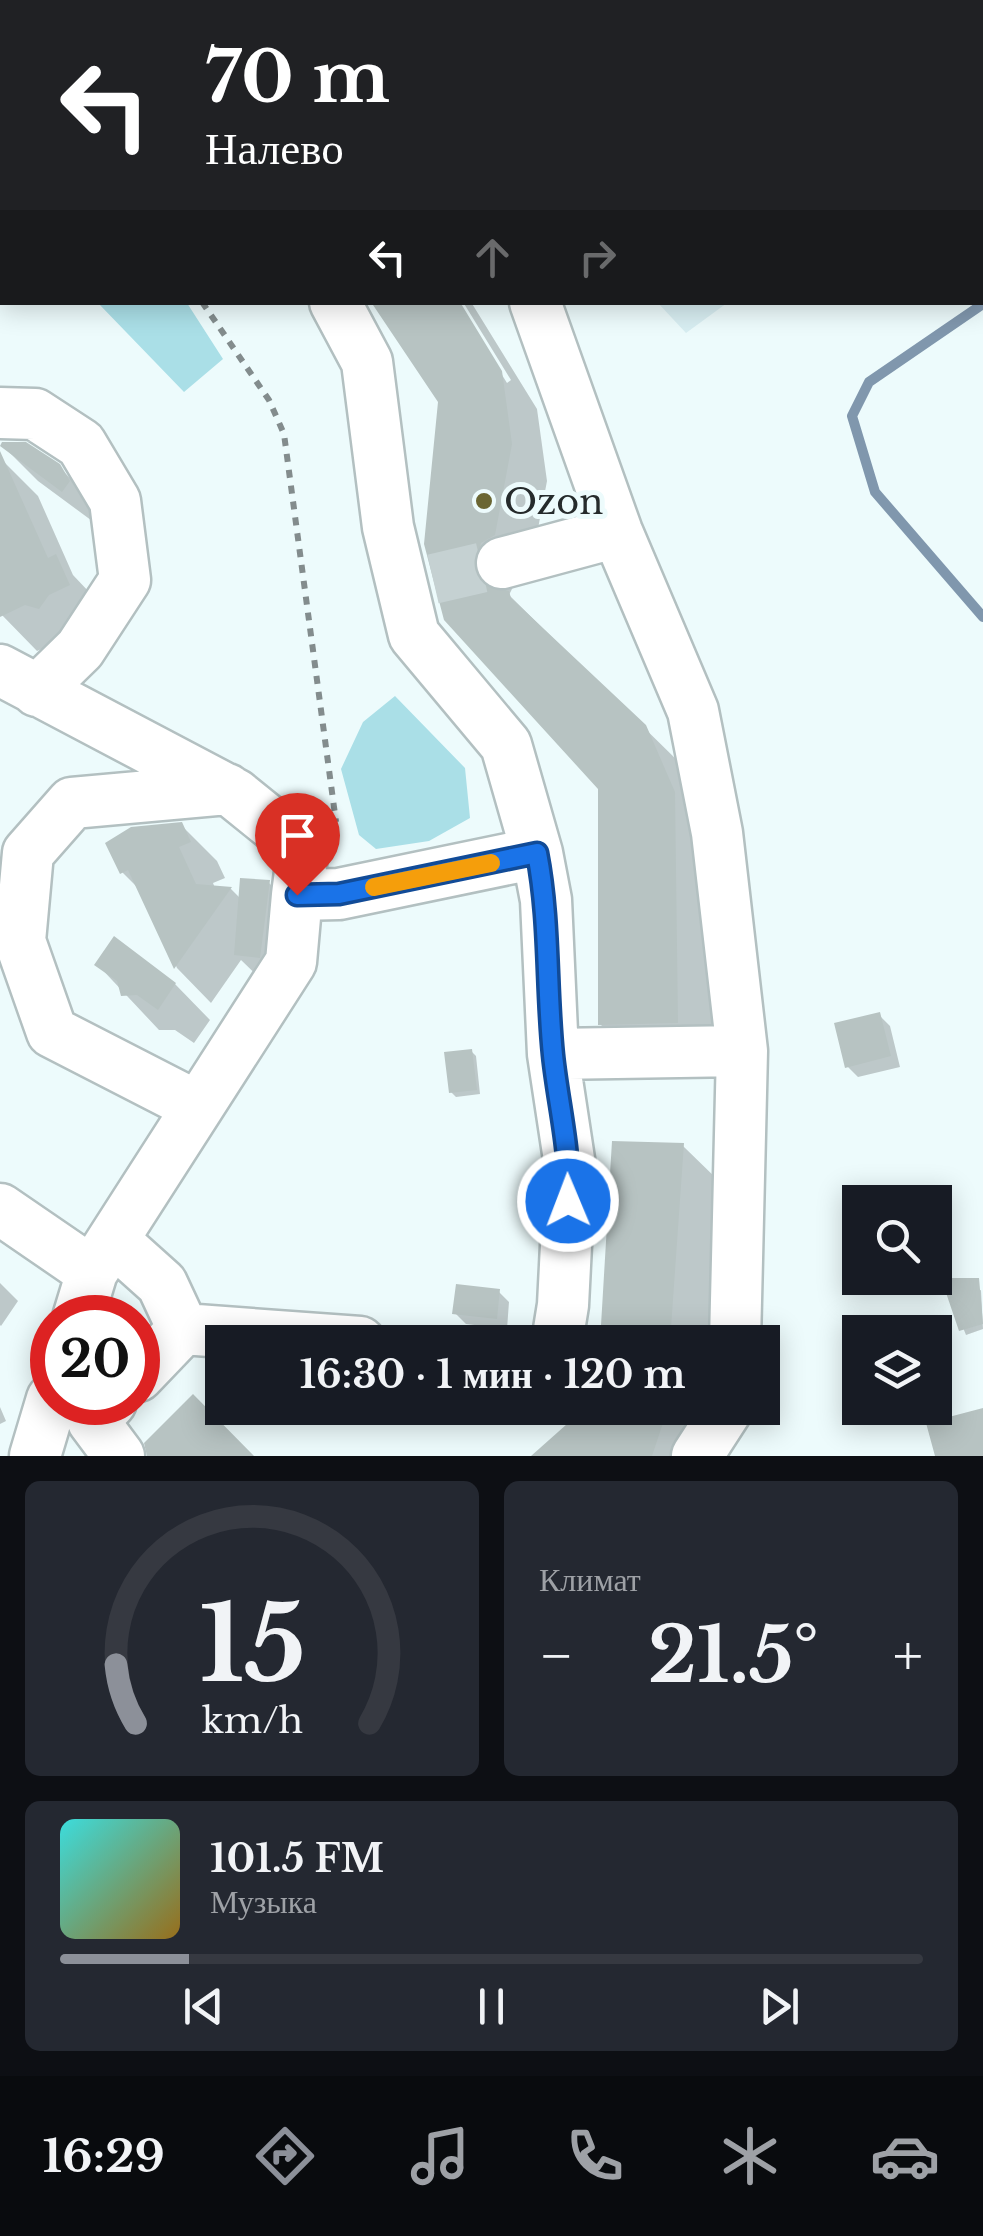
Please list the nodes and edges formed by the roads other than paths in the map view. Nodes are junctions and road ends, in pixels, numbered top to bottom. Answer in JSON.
{"nodes":[{"id":1,"x":337,"y":305,"type":"edge"},
{"id":2,"x":536,"y":305,"type":"edge"},
{"id":3,"x":0,"y":414,"type":"edge"},
{"id":4,"x":617,"y":532,"type":"junction"},
{"id":5,"x":502,"y":563,"type":"tunnel mouth"},
{"id":6,"x":18,"y":680,"type":"edge"},
{"id":7,"x":227,"y":790,"type":"junction"},
{"id":8,"x":537,"y":853,"type":"junction"},
{"id":9,"x":297,"y":895,"type":"junction"},
{"id":10,"x":742,"y":1051,"type":"junction"},
{"id":11,"x":553,"y":1054,"type":"junction"},
{"id":12,"x":198,"y":1107,"type":"junction"},
{"id":13,"x":0,"y":1209,"type":"edge"},
{"id":14,"x":95,"y":1276,"type":"edge"},
{"id":15,"x":560,"y":1325,"type":"edge"},
{"id":16,"x":735,"y":1325,"type":"edge"},
{"id":17,"x":184,"y":1329,"type":"junction"},
{"id":18,"x":205,"y":1331,"type":"edge"},
{"id":19,"x":160,"y":1354,"type":"edge"},
{"id":20,"x":44,"y":1425,"type":"edge"},
{"id":21,"x":94,"y":1425,"type":"edge"},
{"id":22,"x":719,"y":1425,"type":"edge"},
{"id":23,"x":732,"y":1425,"type":"edge"},
{"id":24,"x":34,"y":1456,"type":"edge"},
{"id":25,"x":119,"y":1456,"type":"edge"},
{"id":26,"x":696,"y":1456,"type":"edge"},
{"id":27,"x":735,"y":1456,"type":"edge"}],
"edges":[{"from":1,"to":8,"type":"lane"},
{"from":2,"to":4,"type":"lane"},
{"from":3,"to":6,"type":"lane"},
{"from":4,"to":5,"type":"lane"},
{"from":4,"to":10,"type":"lane"},
{"from":6,"to":7,"type":"lane"},
{"from":7,"to":9,"type":"lane"},
{"from":7,"to":12,"type":"lane"},
{"from":8,"to":9,"type":"lane"},
{"from":8,"to":11,"type":"lane"},
{"from":9,"to":12,"type":"lane"},
{"from":10,"to":11,"type":"lane"},
{"from":10,"to":16,"type":"lane"},
{"from":11,"to":15,"type":"lane"},
{"from":12,"to":14,"type":"lane"},
{"from":13,"to":14,"type":"lane"},
{"from":14,"to":17,"type":"lane"},
{"from":17,"to":18,"type":"lane"},
{"from":17,"to":19,"type":"lane"},
{"from":20,"to":24,"type":"lane"},
{"from":21,"to":25,"type":"lane"},
{"from":22,"to":26,"type":"lane"},
{"from":23,"to":27,"type":"lane"}]}
